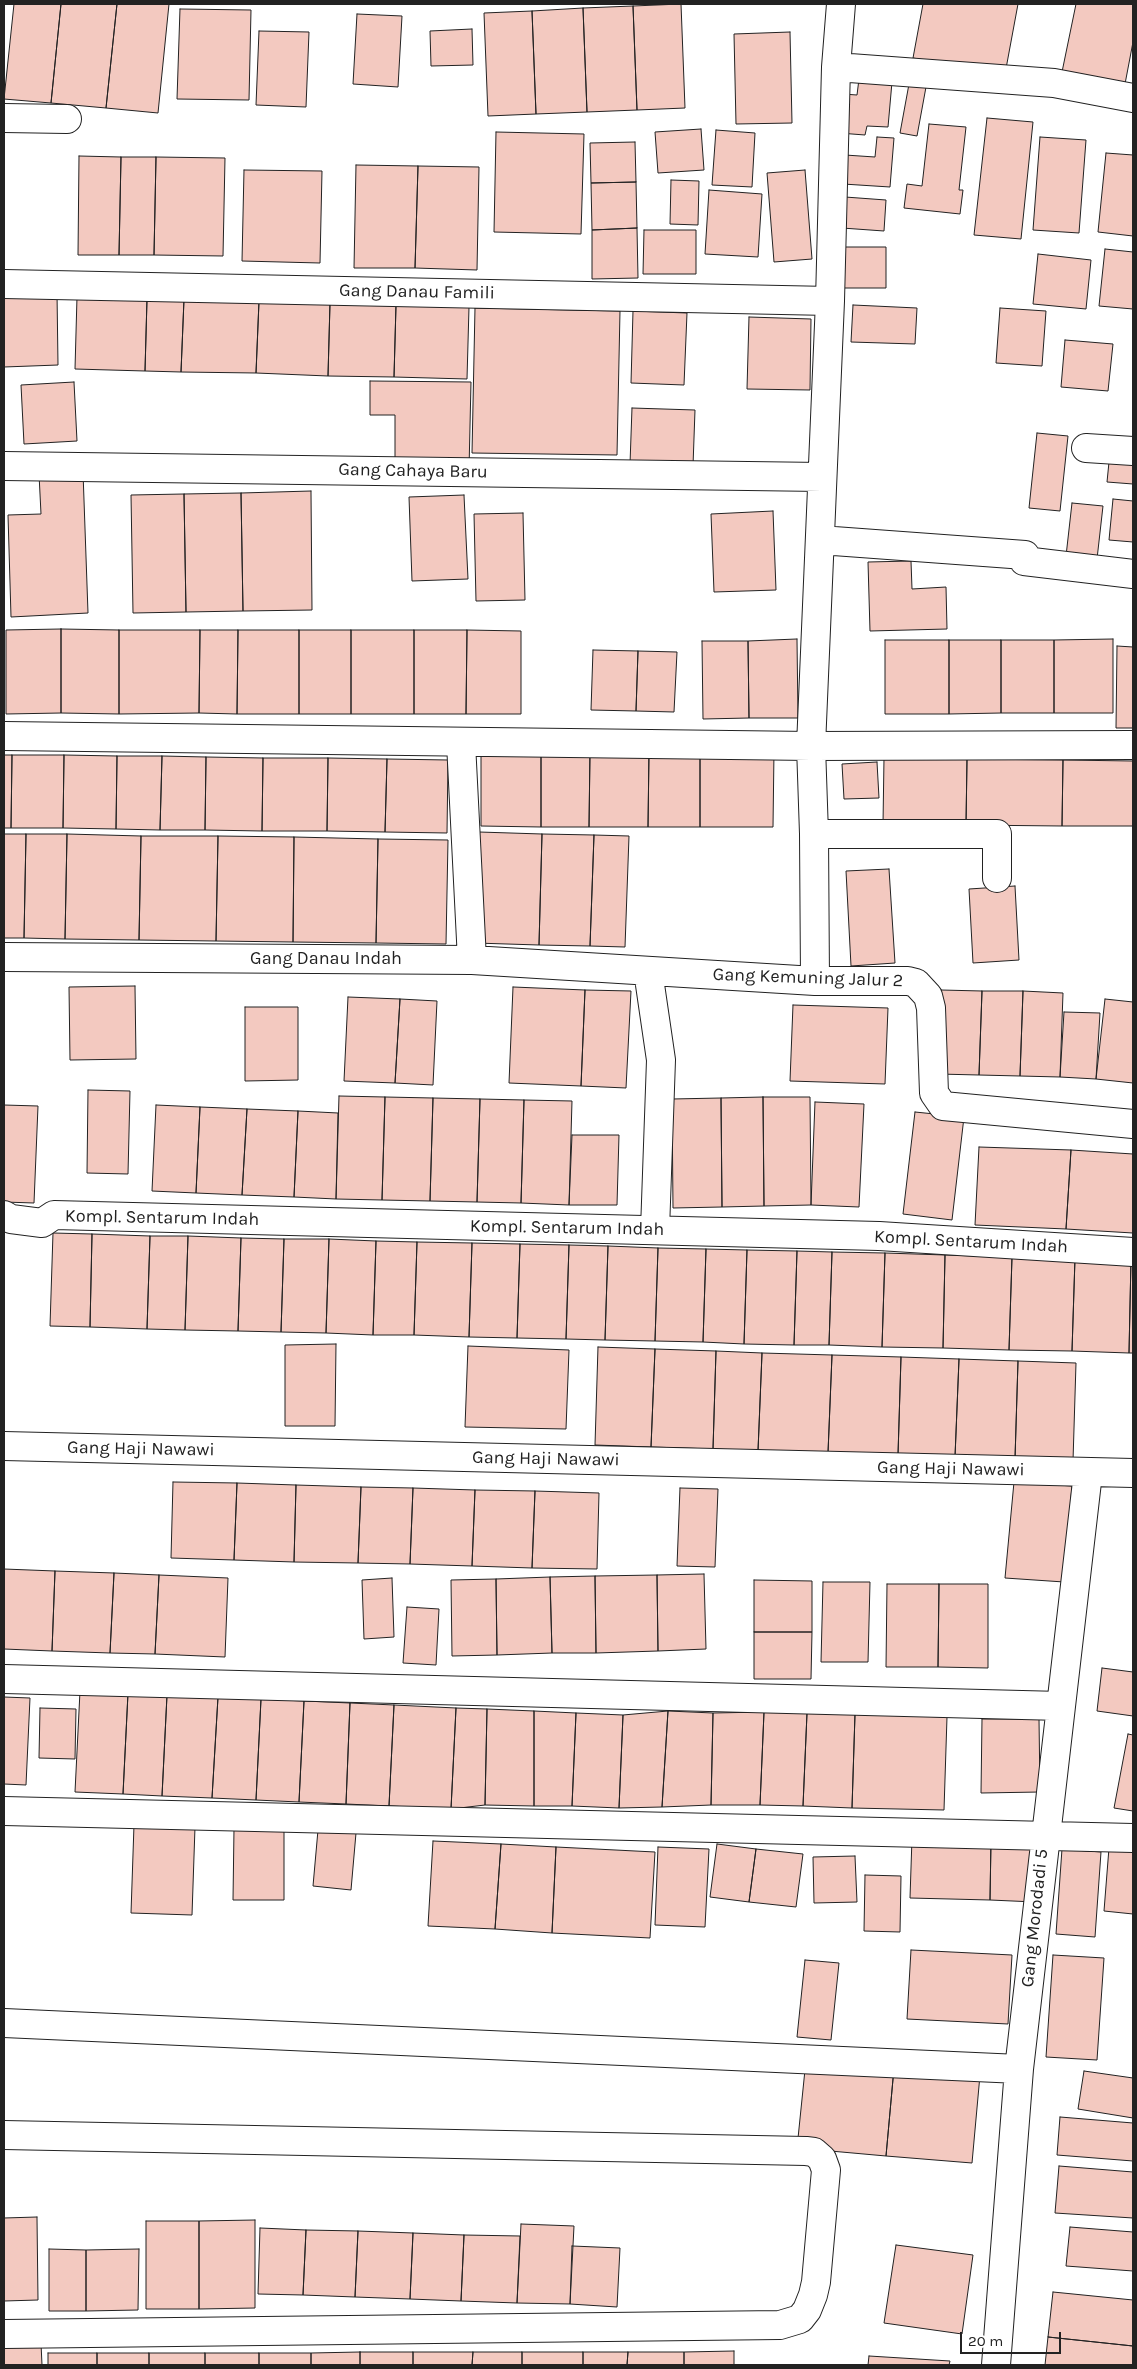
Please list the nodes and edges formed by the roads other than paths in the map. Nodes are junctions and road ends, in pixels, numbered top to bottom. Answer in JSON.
{"nodes":[{"id":1,"x":841,"y":4,"type":"edge"},
{"id":2,"x":836,"y":67,"type":"junction"},
{"id":3,"x":1133,"y":98,"type":"edge"},
{"id":4,"x":4,"y":118,"type":"edge"},
{"id":5,"x":67,"y":120,"type":"dead end"},
{"id":6,"x":4,"y":284,"type":"edge"},
{"id":7,"x":830,"y":301,"type":"junction"},
{"id":8,"x":1086,"y":448,"type":"dead end"},
{"id":9,"x":1133,"y":451,"type":"edge"},
{"id":10,"x":4,"y":466,"type":"edge"},
{"id":11,"x":822,"y":477,"type":"junction"},
{"id":12,"x":820,"y":540,"type":"junction"},
{"id":13,"x":1133,"y":574,"type":"edge"},
{"id":14,"x":4,"y":736,"type":"edge"},
{"id":15,"x":461,"y":743,"type":"junction"},
{"id":16,"x":1133,"y":745,"type":"edge"},
{"id":17,"x":811,"y":746,"type":"junction"},
{"id":18,"x":814,"y":834,"type":"junction"},
{"id":19,"x":997,"y":878,"type":"dead end"},
{"id":20,"x":4,"y":957,"type":"edge"},
{"id":21,"x":472,"y":960,"type":"junction"},
{"id":22,"x":648,"y":971,"type":"junction"},
{"id":23,"x":815,"y":981,"type":"junction"},
{"id":24,"x":1133,"y":1124,"type":"edge"},
{"id":25,"x":4,"y":1215,"type":"edge"},
{"id":26,"x":655,"y":1230,"type":"junction"},
{"id":27,"x":1133,"y":1252,"type":"edge"},
{"id":28,"x":4,"y":1446,"type":"edge"},
{"id":29,"x":1088,"y":1473,"type":"junction"},
{"id":30,"x":1133,"y":1473,"type":"edge"},
{"id":31,"x":4,"y":1679,"type":"edge"},
{"id":32,"x":1061,"y":1706,"type":"junction"},
{"id":33,"x":4,"y":1811,"type":"edge"},
{"id":34,"x":1045,"y":1835,"type":"junction"},
{"id":35,"x":1133,"y":1838,"type":"edge"},
{"id":36,"x":4,"y":2023,"type":"edge"},
{"id":37,"x":1019,"y":2069,"type":"junction"},
{"id":38,"x":4,"y":2135,"type":"edge"},
{"id":39,"x":4,"y":2334,"type":"edge"},
{"id":40,"x":996,"y":2365,"type":"edge"}],
"edges":[{"from":1,"to":2,"type":"street"},
{"from":2,"to":3,"type":"street"},
{"from":2,"to":7,"type":"street"},
{"from":4,"to":5,"type":"street"},
{"from":6,"to":7,"type":"street","name":"Gang Danau Famili"},
{"from":7,"to":11,"type":"street"},
{"from":8,"to":9,"type":"street"},
{"from":10,"to":11,"type":"street","name":"Gang Cahaya Baru"},
{"from":11,"to":12,"type":"street"},
{"from":12,"to":13,"type":"street"},
{"from":12,"to":17,"type":"street"},
{"from":14,"to":15,"type":"street"},
{"from":15,"to":17,"type":"street"},
{"from":15,"to":21,"type":"street"},
{"from":16,"to":17,"type":"street"},
{"from":17,"to":18,"type":"street"},
{"from":18,"to":19,"type":"street"},
{"from":18,"to":23,"type":"street"},
{"from":20,"to":21,"type":"street","name":"Gang Danau Indah"},
{"from":21,"to":22,"type":"street","name":"Gang Danau Indah"},
{"from":22,"to":23,"type":"street","name":"Gang Kemuning Jalur 2"},
{"from":22,"to":26,"type":"street"},
{"from":23,"to":24,"type":"street","name":"Gang Kemuning Jalur 2"},
{"from":25,"to":26,"type":"street","name":"Kompl. Sentarum Indah"},
{"from":26,"to":27,"type":"street","name":"Kompl. Sentarum Indah"},
{"from":28,"to":29,"type":"street","name":"Gang Haji Nawawi"},
{"from":29,"to":30,"type":"street","name":"Gang Haji Nawawi"},
{"from":29,"to":32,"type":"street","name":"Gang Morodadi 5"},
{"from":31,"to":32,"type":"street"},
{"from":32,"to":34,"type":"street","name":"Gang Morodadi 5"},
{"from":33,"to":34,"type":"street"},
{"from":34,"to":35,"type":"street"},
{"from":34,"to":37,"type":"street","name":"Gang Morodadi 5"},
{"from":36,"to":37,"type":"street"},
{"from":37,"to":40,"type":"street","name":"Gang Morodadi 5"},
{"from":38,"to":39,"type":"street"}]}
